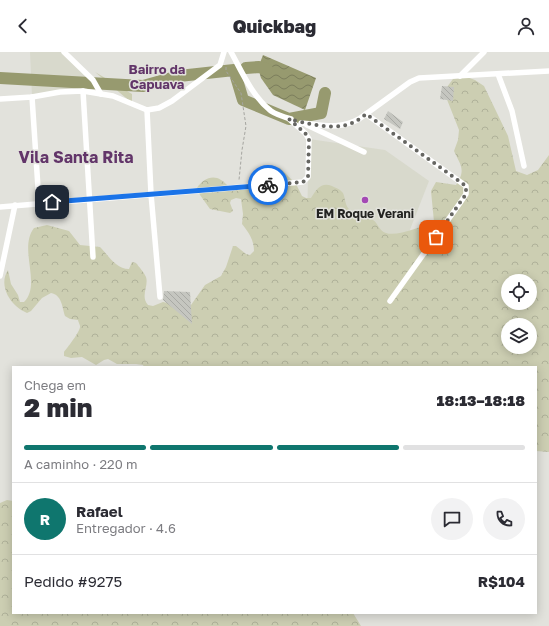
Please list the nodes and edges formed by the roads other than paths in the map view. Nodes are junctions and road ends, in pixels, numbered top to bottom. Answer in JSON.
{"nodes":[{"id":1,"x":64,"y":52,"type":"edge"},
{"id":2,"x":224,"y":52,"type":"edge"},
{"id":3,"x":231,"y":52,"type":"edge"},
{"id":4,"x":484,"y":52,"type":"edge"},
{"id":5,"x":549,"y":71,"type":"edge"},
{"id":6,"x":498,"y":74,"type":"junction"},
{"id":7,"x":460,"y":76,"type":"junction"},
{"id":8,"x":83,"y":91,"type":"junction"},
{"id":9,"x":101,"y":94,"type":"junction"},
{"id":10,"x":32,"y":97,"type":"junction"},
{"id":11,"x":0,"y":100,"type":"edge"},
{"id":12,"x":146,"y":110,"type":"junction"},
{"id":13,"x":366,"y":114,"type":"junction"},
{"id":14,"x":289,"y":119,"type":"junction"},
{"id":15,"x":301,"y":123,"type":"junction"},
{"id":16,"x":364,"y":152,"type":"dead end"},
{"id":17,"x":524,"y":166,"type":"dead end"},
{"id":18,"x":151,"y":194,"type":"junction"},
{"id":19,"x":90,"y":199,"type":"junction"},
{"id":20,"x":39,"y":203,"type":"junction"},
{"id":21,"x":15,"y":205,"type":"junction"},
{"id":22,"x":0,"y":207,"type":"edge"},
{"id":23,"x":93,"y":257,"type":"dead end"},
{"id":24,"x":0,"y":276,"type":"edge"},
{"id":25,"x":160,"y":297,"type":"dead end"},
{"id":26,"x":390,"y":301,"type":"dead end"}],
"edges":[{"from":1,"to":9,"type":"street"},
{"from":2,"to":12,"type":"street"},
{"from":3,"to":14,"type":"street"},
{"from":4,"to":7,"type":"street"},
{"from":5,"to":6,"type":"street"},
{"from":6,"to":7,"type":"street"},
{"from":6,"to":17,"type":"street"},
{"from":7,"to":13,"type":"street"},
{"from":8,"to":9,"type":"street"},
{"from":8,"to":10,"type":"street"},
{"from":8,"to":19,"type":"street"},
{"from":9,"to":12,"type":"street"},
{"from":10,"to":11,"type":"street"},
{"from":10,"to":20,"type":"street"},
{"from":12,"to":18,"type":"street"},
{"from":13,"to":15,"type":"street"},
{"from":13,"to":26,"type":"street"},
{"from":14,"to":15,"type":"street"},
{"from":14,"to":18,"type":"street"},
{"from":15,"to":16,"type":"street"},
{"from":18,"to":19,"type":"street"},
{"from":18,"to":25,"type":"street"},
{"from":19,"to":20,"type":"street"},
{"from":19,"to":23,"type":"street"},
{"from":20,"to":21,"type":"street"},
{"from":21,"to":22,"type":"street"},
{"from":21,"to":24,"type":"street"}]}
